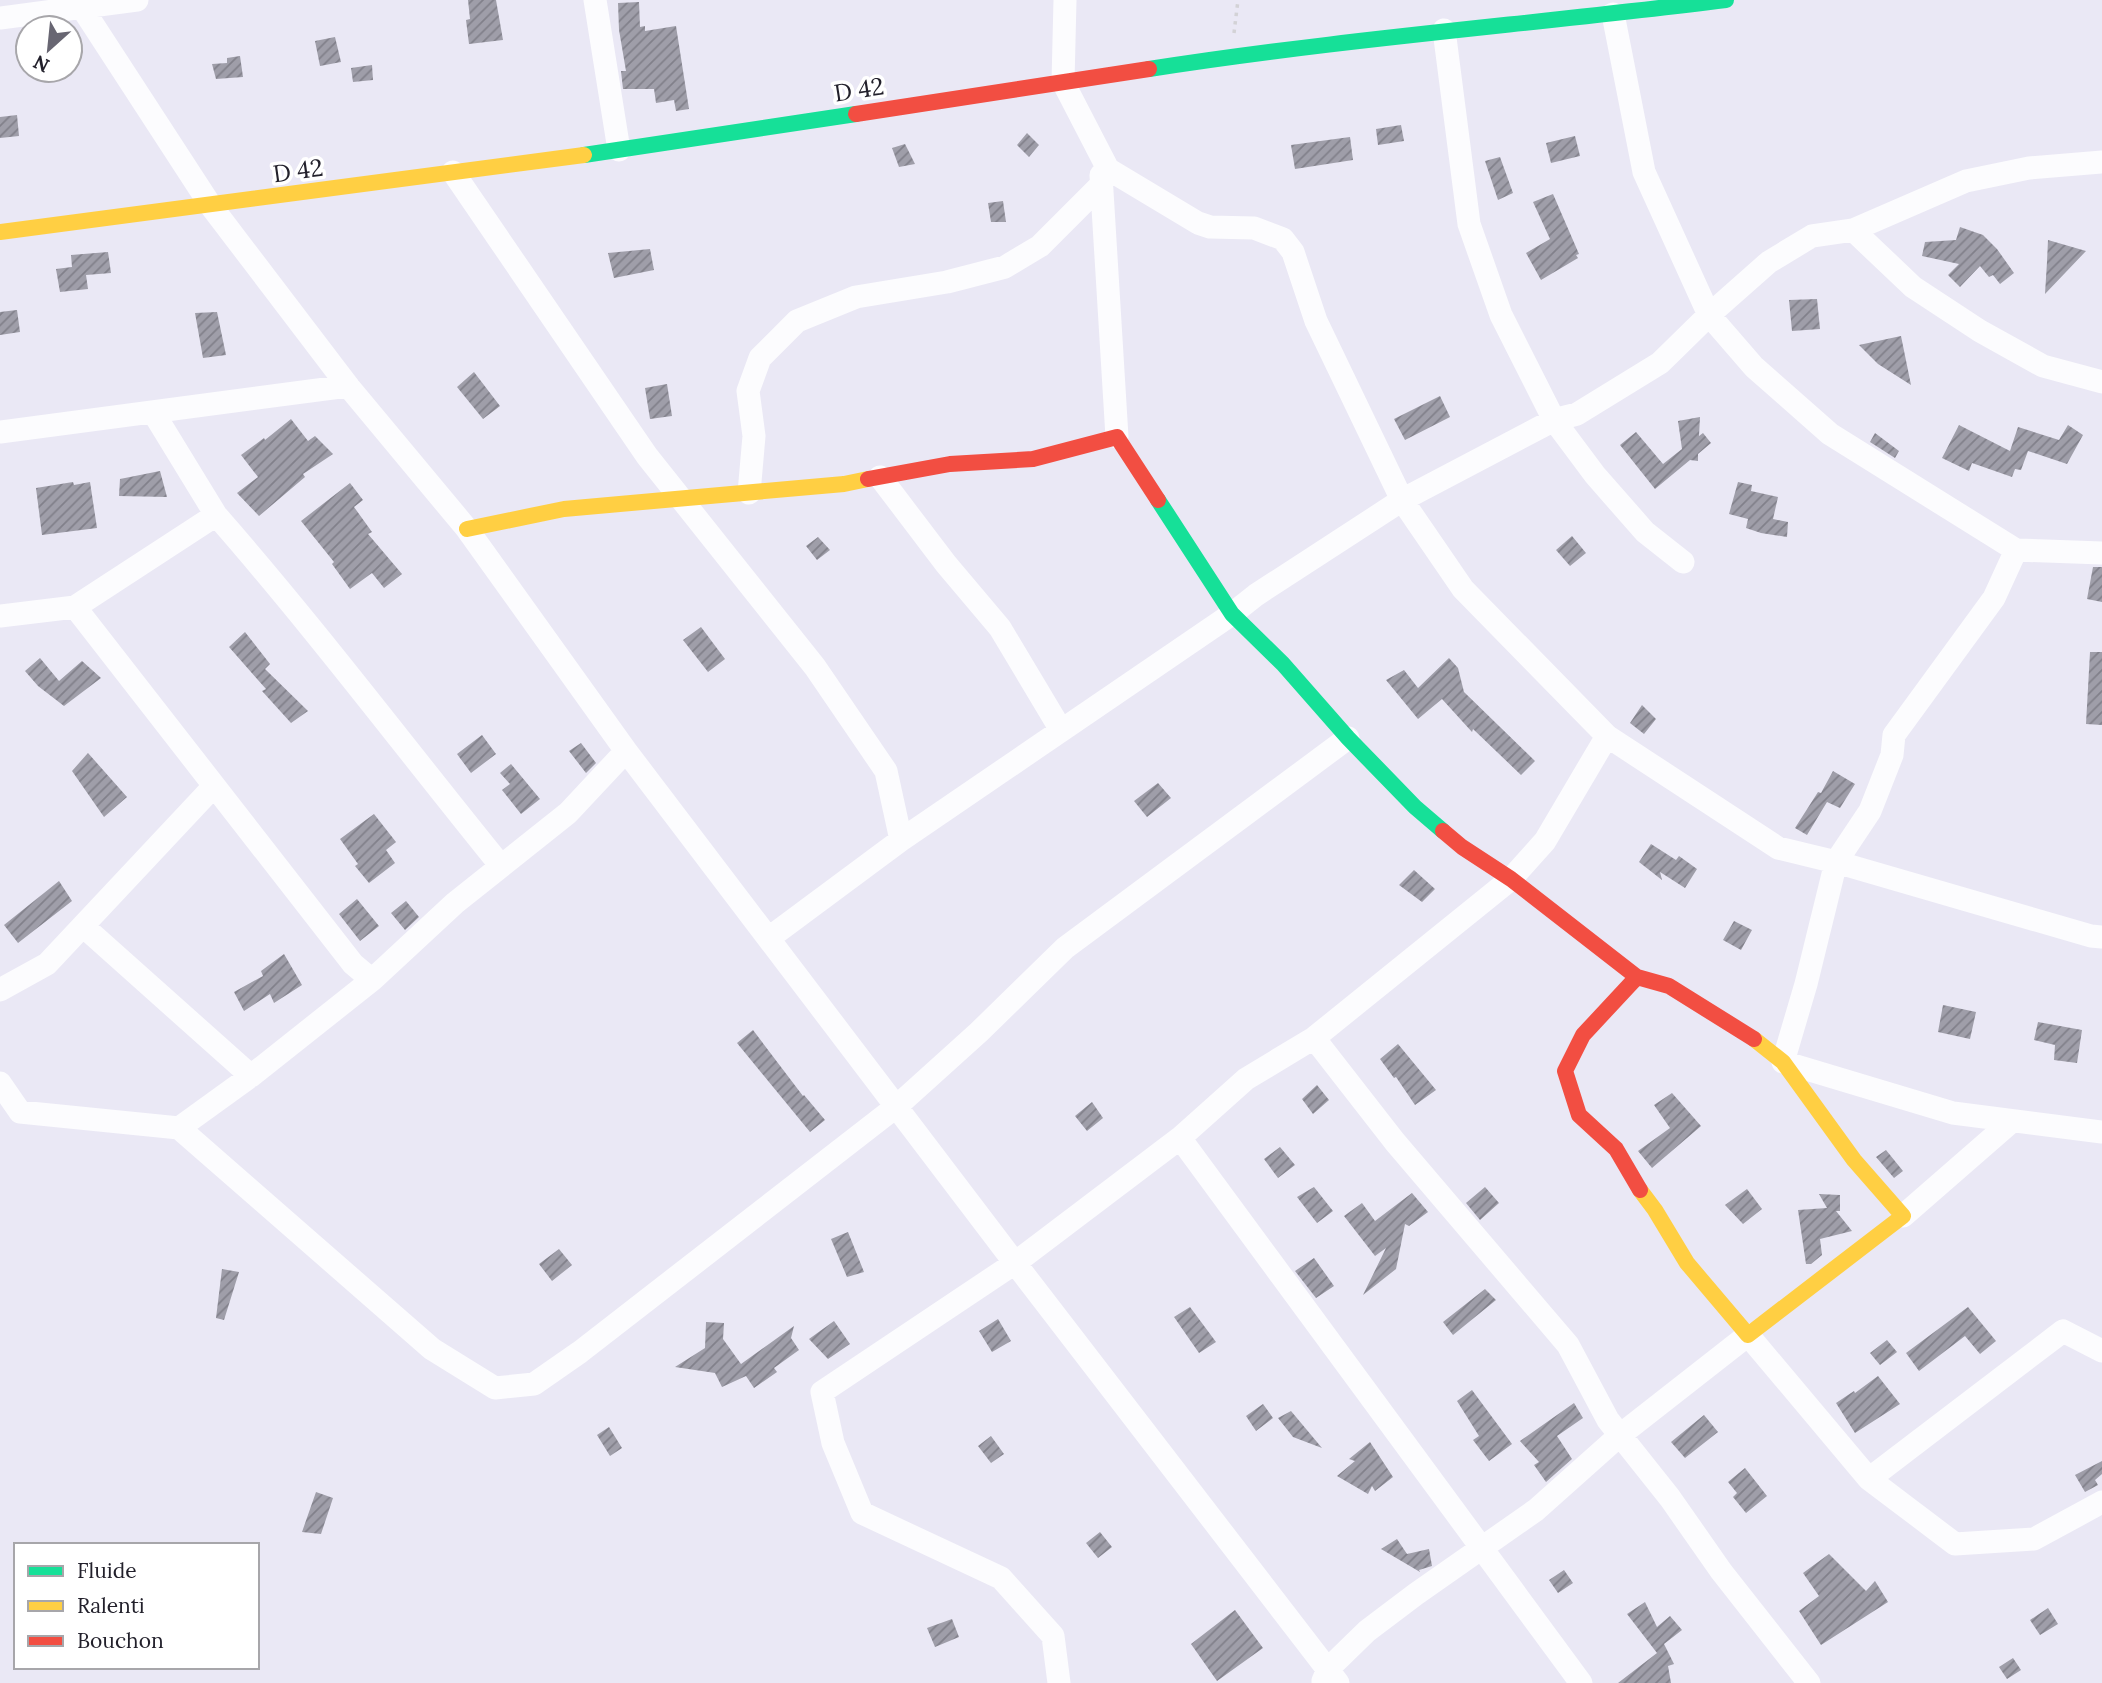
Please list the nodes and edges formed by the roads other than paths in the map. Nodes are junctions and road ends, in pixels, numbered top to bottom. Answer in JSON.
{"nodes":[{"id":1,"x":137,"y":0,"type":"edge"},
{"id":2,"x":595,"y":0,"type":"edge"},
{"id":3,"x":1065,"y":0,"type":"edge"},
{"id":4,"x":1726,"y":0,"type":"edge"},
{"id":5,"x":80,"y":4,"type":"edge"},
{"id":6,"x":1613,"y":14,"type":"junction"},
{"id":7,"x":0,"y":18,"type":"edge"},
{"id":8,"x":1444,"y":30,"type":"junction"},
{"id":9,"x":1063,"y":82,"type":"junction"},
{"id":10,"x":620,"y":150,"type":"junction"},
{"id":11,"x":1100,"y":155,"type":"junction"},
{"id":12,"x":2102,"y":162,"type":"edge"},
{"id":13,"x":453,"y":172,"type":"junction"},
{"id":14,"x":1102,"y":184,"type":"junction"},
{"id":15,"x":211,"y":206,"type":"junction"},
{"id":16,"x":1853,"y":230,"type":"junction"},
{"id":17,"x":0,"y":232,"type":"edge"},
{"id":18,"x":1709,"y":315,"type":"junction"},
{"id":19,"x":2102,"y":382,"type":"edge"},
{"id":20,"x":348,"y":386,"type":"junction"},
{"id":21,"x":153,"y":412,"type":"junction"},
{"id":22,"x":1555,"y":420,"type":"junction"},
{"id":23,"x":0,"y":432,"type":"edge"},
{"id":24,"x":1117,"y":437,"type":"junction"},
{"id":25,"x":880,"y":477,"type":"junction"},
{"id":26,"x":749,"y":493,"type":"junction"},
{"id":27,"x":681,"y":499,"type":"junction"},
{"id":28,"x":1402,"y":500,"type":"junction"},
{"id":29,"x":216,"y":514,"type":"junction"},
{"id":30,"x":467,"y":529,"type":"junction"},
{"id":31,"x":2016,"y":550,"type":"junction"},
{"id":32,"x":2102,"y":553,"type":"edge"},
{"id":33,"x":1683,"y":562,"type":"dead end"},
{"id":34,"x":75,"y":607,"type":"junction"},
{"id":35,"x":1232,"y":614,"type":"junction"},
{"id":36,"x":0,"y":616,"type":"edge"},
{"id":37,"x":1061,"y":730,"type":"junction"},
{"id":38,"x":1607,"y":736,"type":"junction"},
{"id":39,"x":1348,"y":738,"type":"junction"},
{"id":40,"x":626,"y":751,"type":"junction"},
{"id":41,"x":214,"y":786,"type":"junction"},
{"id":42,"x":901,"y":840,"type":"junction"},
{"id":43,"x":1836,"y":862,"type":"junction"},
{"id":44,"x":501,"y":866,"type":"junction"},
{"id":45,"x":1511,"y":879,"type":"junction"},
{"id":46,"x":83,"y":926,"type":"junction"},
{"id":47,"x":2102,"y":937,"type":"edge"},
{"id":48,"x":769,"y":938,"type":"junction"},
{"id":49,"x":1637,"y":977,"type":"junction"},
{"id":50,"x":372,"y":980,"type":"junction"},
{"id":51,"x":0,"y":990,"type":"edge"},
{"id":52,"x":1314,"y":1038,"type":"junction"},
{"id":53,"x":1783,"y":1062,"type":"junction"},
{"id":54,"x":251,"y":1076,"type":"junction"},
{"id":55,"x":0,"y":1083,"type":"edge"},
{"id":56,"x":897,"y":1106,"type":"junction"},
{"id":57,"x":2012,"y":1121,"type":"junction"},
{"id":58,"x":180,"y":1128,"type":"junction"},
{"id":59,"x":2102,"y":1132,"type":"edge"},
{"id":60,"x":1180,"y":1138,"type":"junction"},
{"id":61,"x":1903,"y":1216,"type":"junction"},
{"id":62,"x":1014,"y":1263,"type":"junction"},
{"id":63,"x":1748,"y":1335,"type":"junction"},
{"id":64,"x":2102,"y":1351,"type":"edge"},
{"id":65,"x":1619,"y":1436,"type":"junction"},
{"id":66,"x":1869,"y":1479,"type":"junction"},
{"id":67,"x":2102,"y":1502,"type":"edge"},
{"id":68,"x":1482,"y":1548,"type":"junction"},
{"id":69,"x":1329,"y":1678,"type":"edge"},
{"id":70,"x":1059,"y":1683,"type":"edge"},
{"id":71,"x":1581,"y":1683,"type":"edge"},
{"id":72,"x":1809,"y":1683,"type":"edge"}],
"edges":[{"from":1,"to":5,"type":"street"},
{"from":2,"to":10,"type":"street"},
{"from":3,"to":9,"type":"street"},
{"from":4,"to":6,"type":"street","name":"D 42","number":"D 42"},
{"from":5,"to":7,"type":"street"},
{"from":5,"to":15,"type":"street"},
{"from":6,"to":8,"type":"street","name":"D 42","number":"D 42"},
{"from":6,"to":18,"type":"street"},
{"from":8,"to":9,"type":"street","name":"D 42","number":"D 42"},
{"from":8,"to":22,"type":"street"},
{"from":9,"to":10,"type":"street","name":"D 42","number":"D 42"},
{"from":9,"to":11,"type":"street"},
{"from":10,"to":13,"type":"street","name":"D 42","number":"D 42"},
{"from":11,"to":14,"type":"street"},
{"from":11,"to":28,"type":"street"},
{"from":12,"to":16,"type":"street"},
{"from":13,"to":15,"type":"street","name":"D 42","number":"D 42"},
{"from":13,"to":27,"type":"street"},
{"from":14,"to":24,"type":"street"},
{"from":14,"to":26,"type":"street"},
{"from":15,"to":17,"type":"street","name":"D 42","number":"D 42"},
{"from":15,"to":20,"type":"street"},
{"from":16,"to":18,"type":"street"},
{"from":16,"to":19,"type":"street"},
{"from":18,"to":22,"type":"street"},
{"from":18,"to":31,"type":"street"},
{"from":20,"to":21,"type":"street"},
{"from":20,"to":30,"type":"street"},
{"from":21,"to":23,"type":"street"},
{"from":21,"to":29,"type":"street"},
{"from":22,"to":28,"type":"street"},
{"from":22,"to":33,"type":"street"},
{"from":24,"to":25,"type":"street"},
{"from":24,"to":35,"type":"street"},
{"from":25,"to":26,"type":"street"},
{"from":25,"to":37,"type":"street"},
{"from":26,"to":27,"type":"street"},
{"from":27,"to":30,"type":"street"},
{"from":27,"to":42,"type":"street"},
{"from":28,"to":35,"type":"street"},
{"from":28,"to":38,"type":"street"},
{"from":29,"to":34,"type":"street"},
{"from":29,"to":44,"type":"street"},
{"from":30,"to":40,"type":"street"},
{"from":31,"to":32,"type":"street"},
{"from":31,"to":43,"type":"street"},
{"from":34,"to":36,"type":"street"},
{"from":34,"to":41,"type":"street"},
{"from":35,"to":37,"type":"street"},
{"from":35,"to":39,"type":"street"},
{"from":37,"to":42,"type":"street"},
{"from":38,"to":43,"type":"street"},
{"from":38,"to":45,"type":"street"},
{"from":39,"to":45,"type":"street"},
{"from":39,"to":56,"type":"street"},
{"from":40,"to":44,"type":"street"},
{"from":40,"to":48,"type":"street"},
{"from":41,"to":46,"type":"street"},
{"from":41,"to":50,"type":"street"},
{"from":42,"to":48,"type":"street"},
{"from":43,"to":47,"type":"street"},
{"from":43,"to":53,"type":"street"},
{"from":44,"to":50,"type":"street"},
{"from":45,"to":49,"type":"street"},
{"from":45,"to":52,"type":"street"},
{"from":46,"to":51,"type":"street"},
{"from":46,"to":54,"type":"street"},
{"from":48,"to":56,"type":"street"},
{"from":49,"to":53,"type":"street"},
{"from":49,"to":63,"type":"street"},
{"from":50,"to":54,"type":"street"},
{"from":52,"to":60,"type":"street"},
{"from":52,"to":65,"type":"street"},
{"from":53,"to":57,"type":"street"},
{"from":53,"to":61,"type":"street"},
{"from":54,"to":58,"type":"street"},
{"from":55,"to":58,"type":"street"},
{"from":56,"to":58,"type":"street"},
{"from":56,"to":62,"type":"street"},
{"from":57,"to":59,"type":"street"},
{"from":57,"to":61,"type":"street"},
{"from":60,"to":62,"type":"street"},
{"from":60,"to":68,"type":"street"},
{"from":61,"to":63,"type":"street"},
{"from":62,"to":69,"type":"street"},
{"from":62,"to":70,"type":"street"},
{"from":63,"to":65,"type":"street"},
{"from":63,"to":66,"type":"street"},
{"from":64,"to":66,"type":"street"},
{"from":65,"to":68,"type":"street"},
{"from":65,"to":72,"type":"street"},
{"from":66,"to":67,"type":"street"},
{"from":68,"to":69,"type":"street"},
{"from":68,"to":71,"type":"street"}]}
